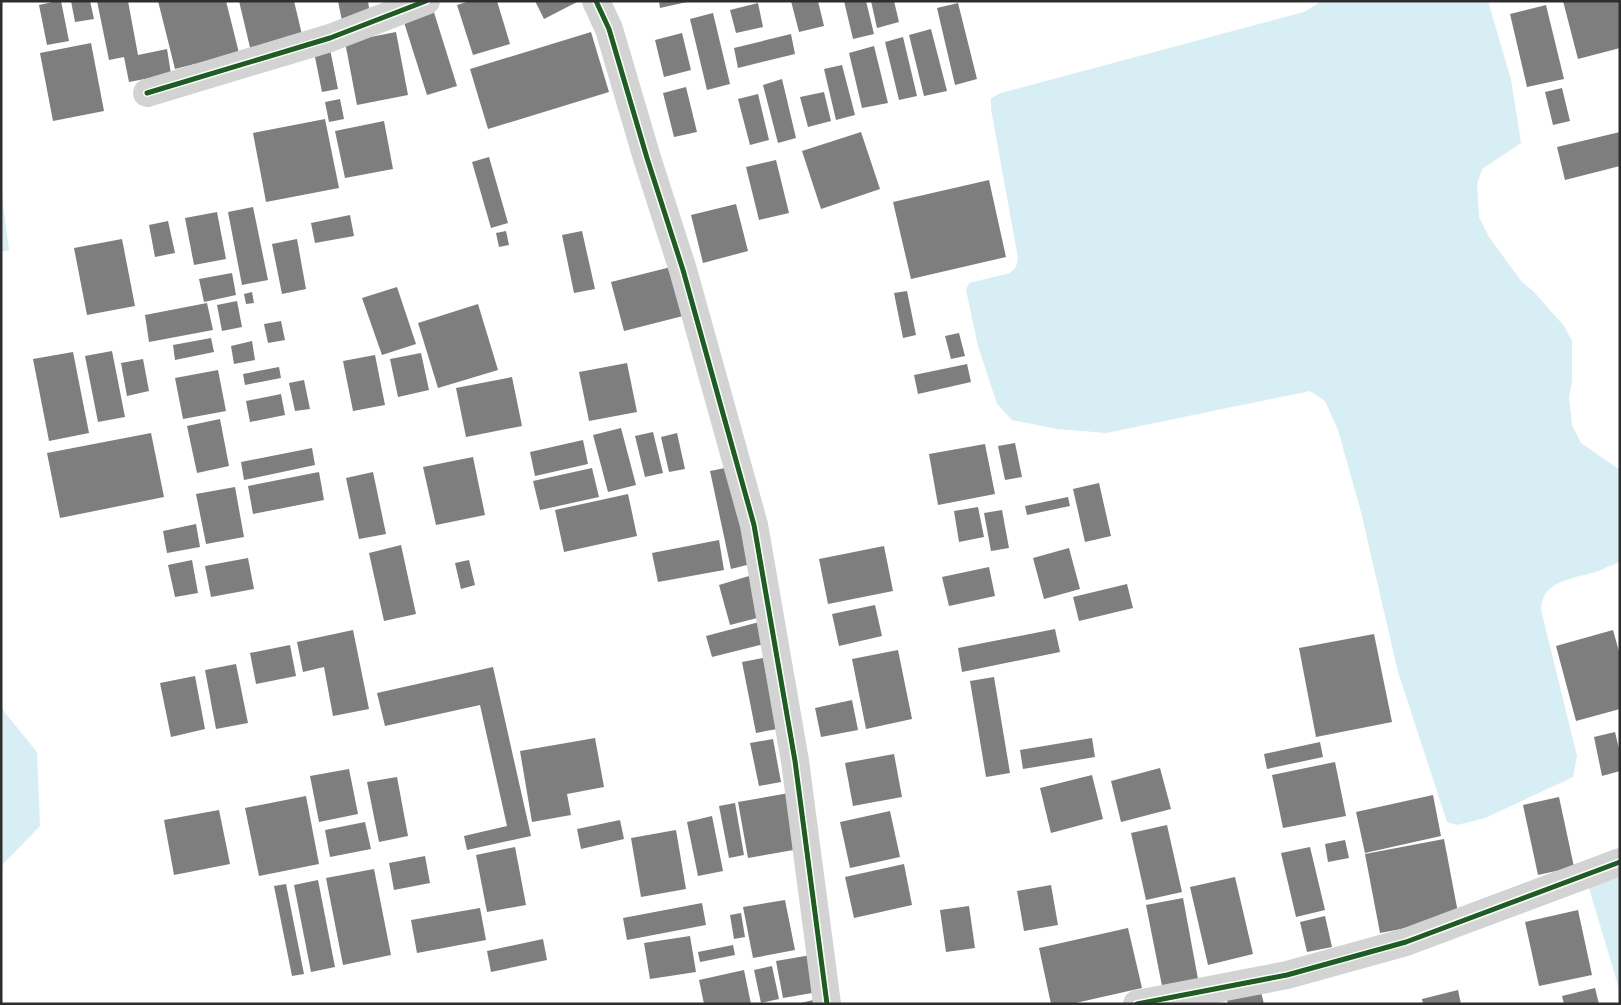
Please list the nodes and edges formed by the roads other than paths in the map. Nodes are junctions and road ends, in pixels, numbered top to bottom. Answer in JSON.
{"nodes":[{"id":1,"x":426,"y":1,"type":"edge"},
{"id":2,"x":596,"y":1,"type":"edge"},
{"id":3,"x":147,"y":93,"type":"dead end"},
{"id":4,"x":1620,"y":862,"type":"edge"},
{"id":5,"x":827,"y":1004,"type":"edge"},
{"id":6,"x":1137,"y":1004,"type":"edge"}],
"edges":[{"from":1,"to":3,"type":"street"},
{"from":2,"to":5,"type":"street"},
{"from":4,"to":6,"type":"street"}]}
